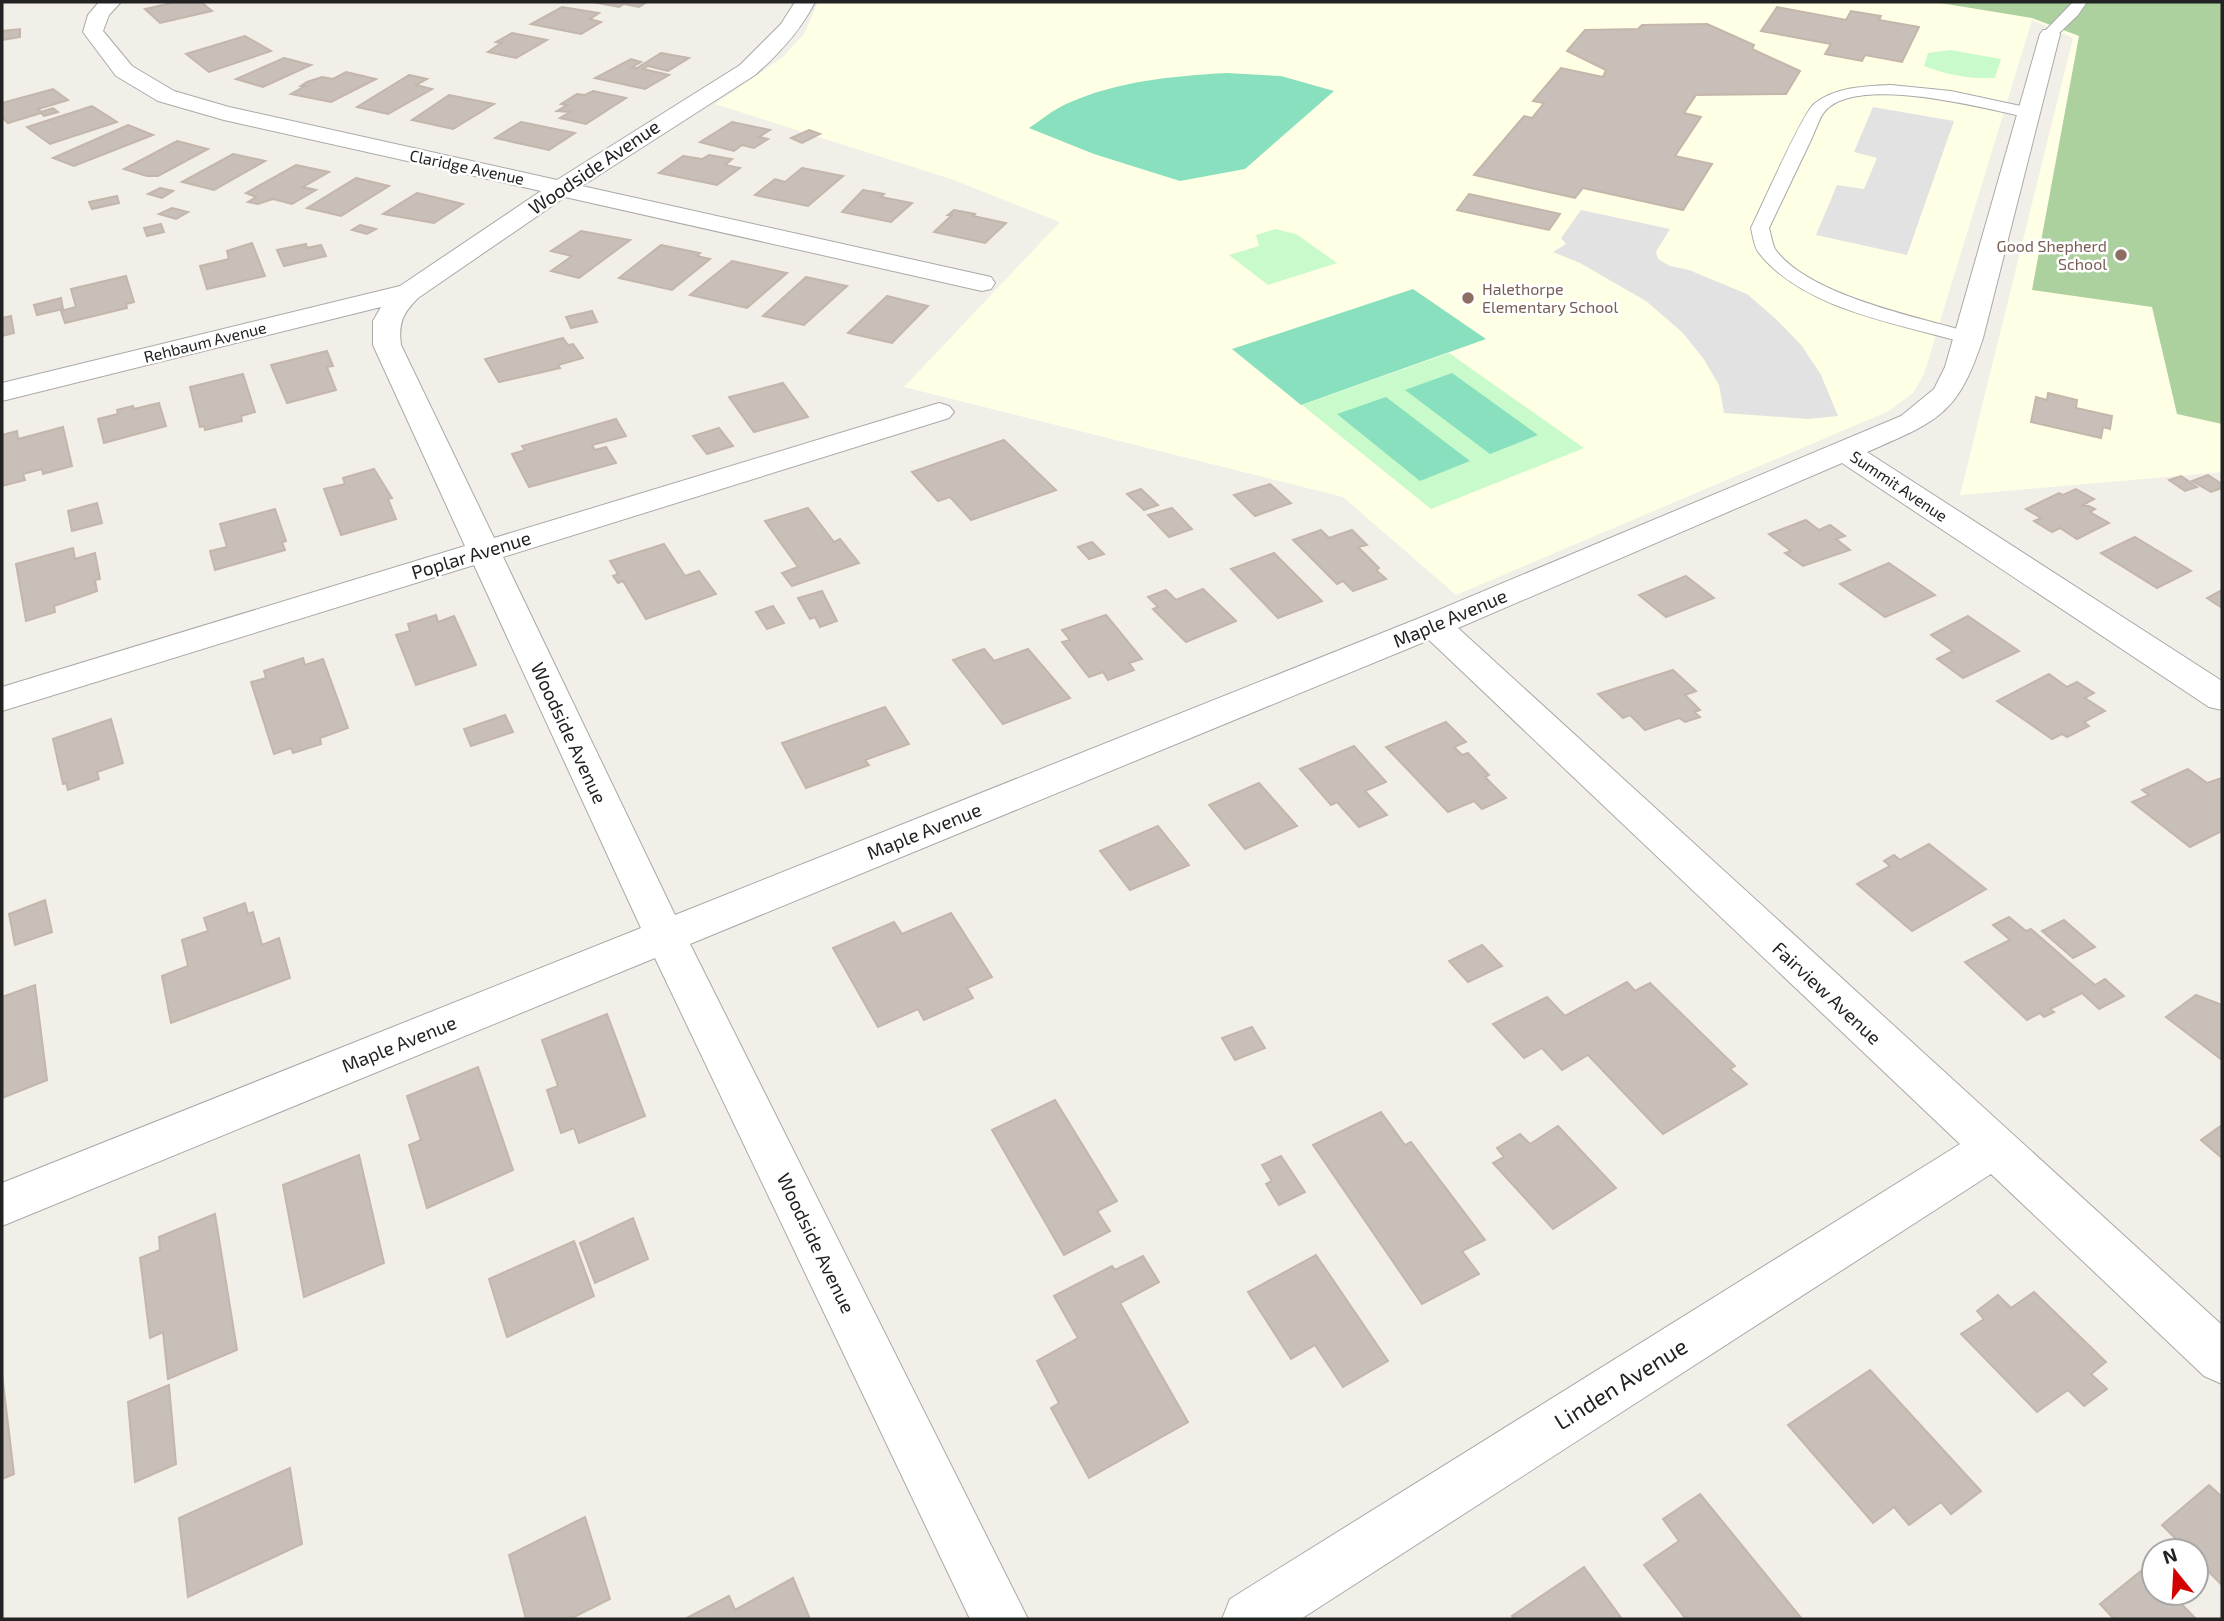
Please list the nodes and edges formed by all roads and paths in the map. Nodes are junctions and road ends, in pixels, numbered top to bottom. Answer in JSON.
{"nodes":[{"id":1,"x":111,"y":2,"type":"edge"},
{"id":2,"x":805,"y":2,"type":"edge"},
{"id":3,"x":2080,"y":2,"type":"edge"},
{"id":4,"x":2050,"y":34,"type":"joint"},
{"id":5,"x":2030,"y":113,"type":"junction"},
{"id":6,"x":562,"y":188,"type":"junction"},
{"id":7,"x":982,"y":283,"type":"dead end"},
{"id":8,"x":409,"y":292,"type":"junction"},
{"id":9,"x":1969,"y":338,"type":"junction"},
{"id":10,"x":2,"y":392,"type":"edge"},
{"id":11,"x":939,"y":412,"type":"dead end"},
{"id":12,"x":1845,"y":451,"type":"junction"},
{"id":13,"x":484,"y":551,"type":"junction"},
{"id":14,"x":1434,"y":625,"type":"junction"},
{"id":15,"x":2222,"y":698,"type":"edge"},
{"id":16,"x":2,"y":699,"type":"edge"},
{"id":17,"x":665,"y":936,"type":"junction"},
{"id":18,"x":1993,"y":1148,"type":"junction"},
{"id":19,"x":2,"y":1205,"type":"edge"},
{"id":20,"x":2222,"y":1359,"type":"edge"},
{"id":21,"x":1000,"y":1619,"type":"edge"},
{"id":22,"x":1250,"y":1619,"type":"edge"}],
"edges":[{"from":1,"to":6,"type":"street","name":"Claridge Avenue"},
{"from":2,"to":6,"type":"street","name":"Woodside Avenue"},
{"from":3,"to":4,"type":"lane"},
{"from":4,"to":5,"type":"street","name":"Summit Avenue"},
{"from":5,"to":9,"type":"street","name":"Summit Avenue"},
{"from":5,"to":9,"type":"lane"},
{"from":6,"to":7,"type":"street","name":"Claridge Avenue"},
{"from":6,"to":8,"type":"street","name":"Woodside Avenue"},
{"from":8,"to":10,"type":"street","name":"Rehbaum Avenue"},
{"from":8,"to":13,"type":"street","name":"Woodside Avenue"},
{"from":9,"to":12,"type":"street","name":"Summit Avenue"},
{"from":11,"to":13,"type":"street","name":"Poplar Avenue"},
{"from":12,"to":14,"type":"street","name":"Maple Avenue"},
{"from":12,"to":15,"type":"street","name":"Summit Avenue"},
{"from":13,"to":16,"type":"street","name":"Poplar Avenue"},
{"from":13,"to":17,"type":"street","name":"Woodside Avenue"},
{"from":14,"to":17,"type":"street","name":"Maple Avenue"},
{"from":14,"to":18,"type":"street","name":"Fairview Avenue"},
{"from":17,"to":19,"type":"street","name":"Maple Avenue"},
{"from":17,"to":21,"type":"street","name":"Woodside Avenue"},
{"from":18,"to":20,"type":"street","name":"Fairview Avenue"},
{"from":18,"to":22,"type":"street","name":"Linden Avenue"}]}
